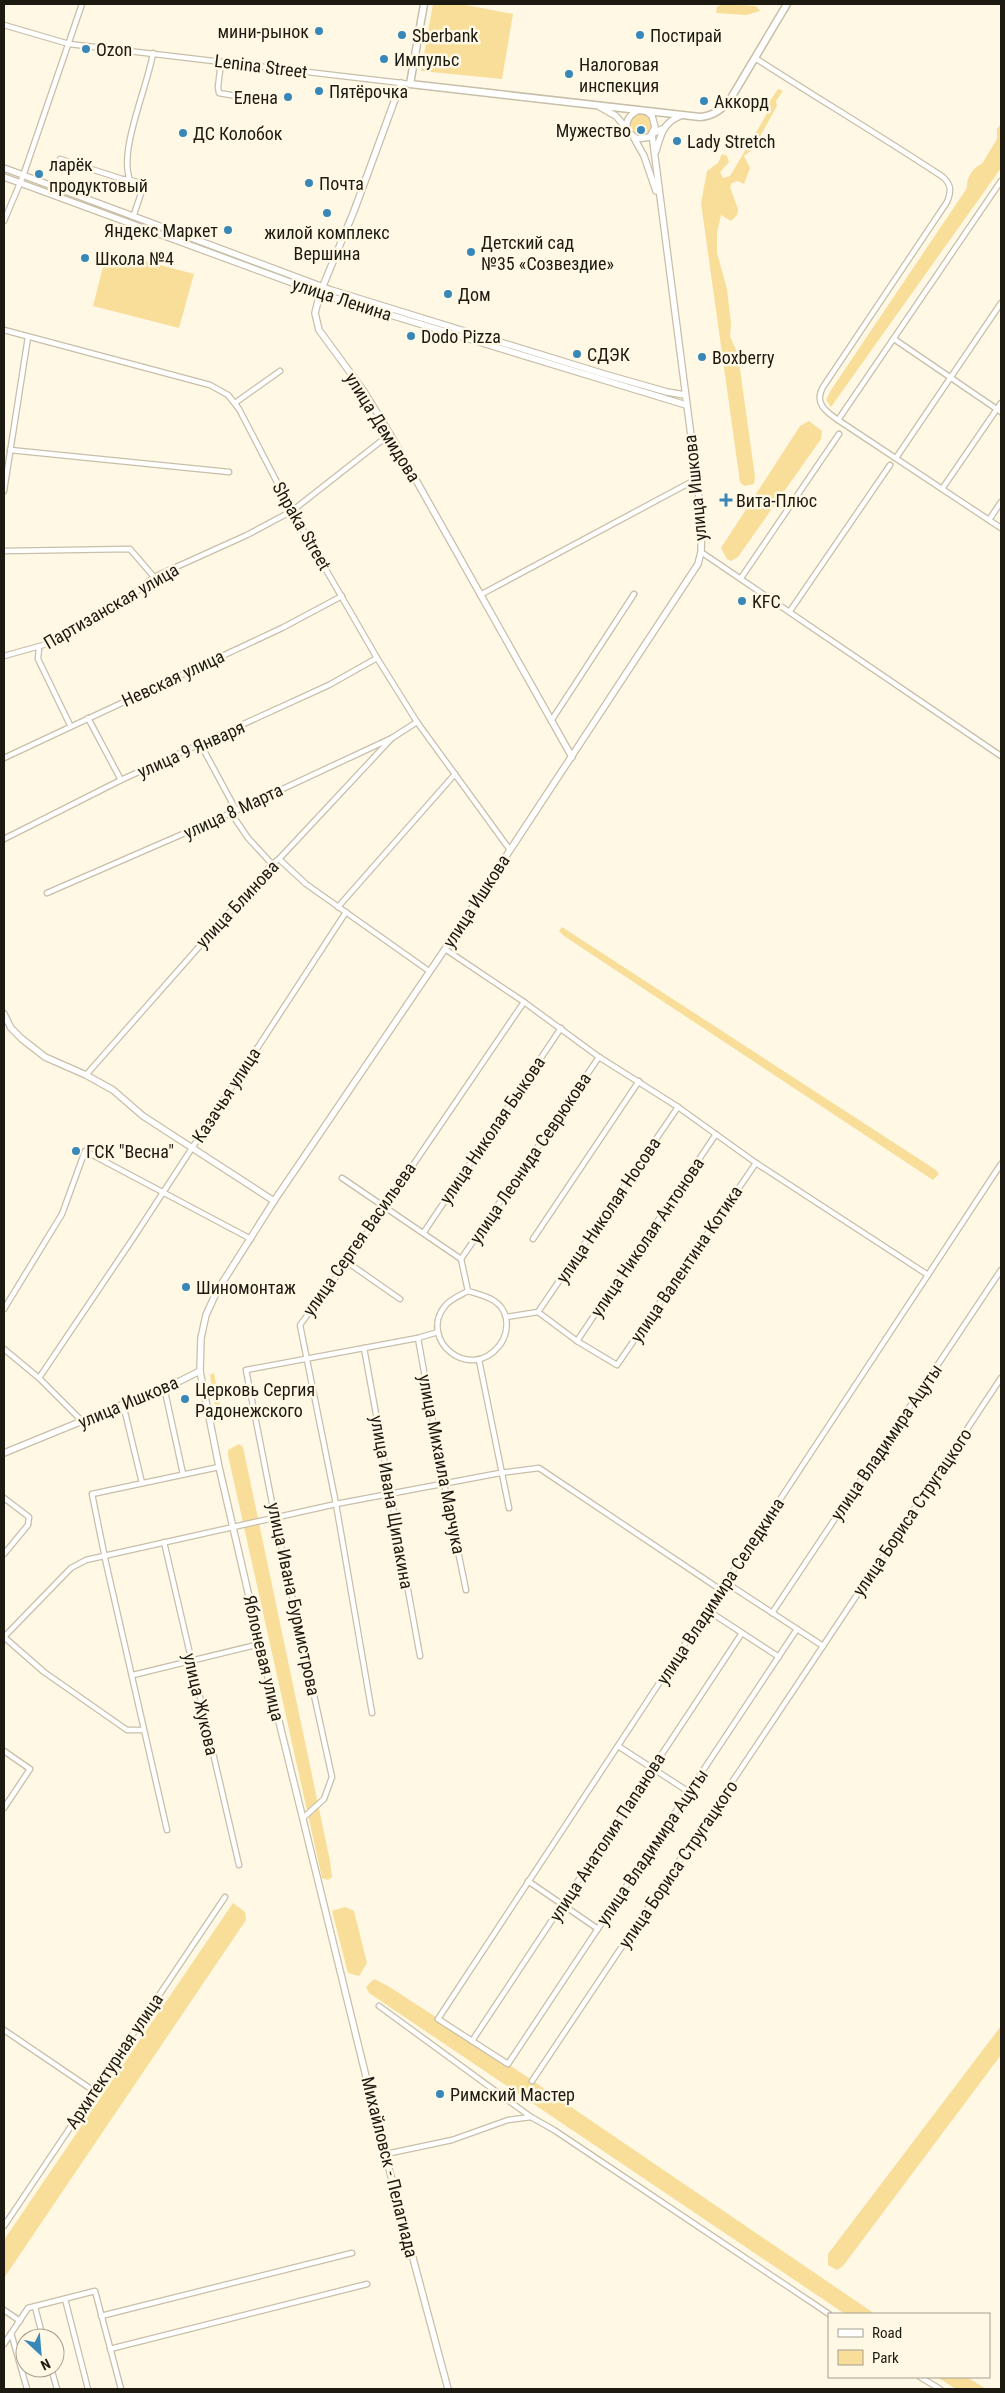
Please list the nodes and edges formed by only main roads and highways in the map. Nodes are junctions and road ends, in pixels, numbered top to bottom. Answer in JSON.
{"nodes":[{"id":1,"x":424,"y":4,"type":"edge"},
{"id":2,"x":787,"y":4,"type":"edge"}],
"edges":[{"from":1,"to":2,"type":"main road","name":"Lenina Street"}]}
